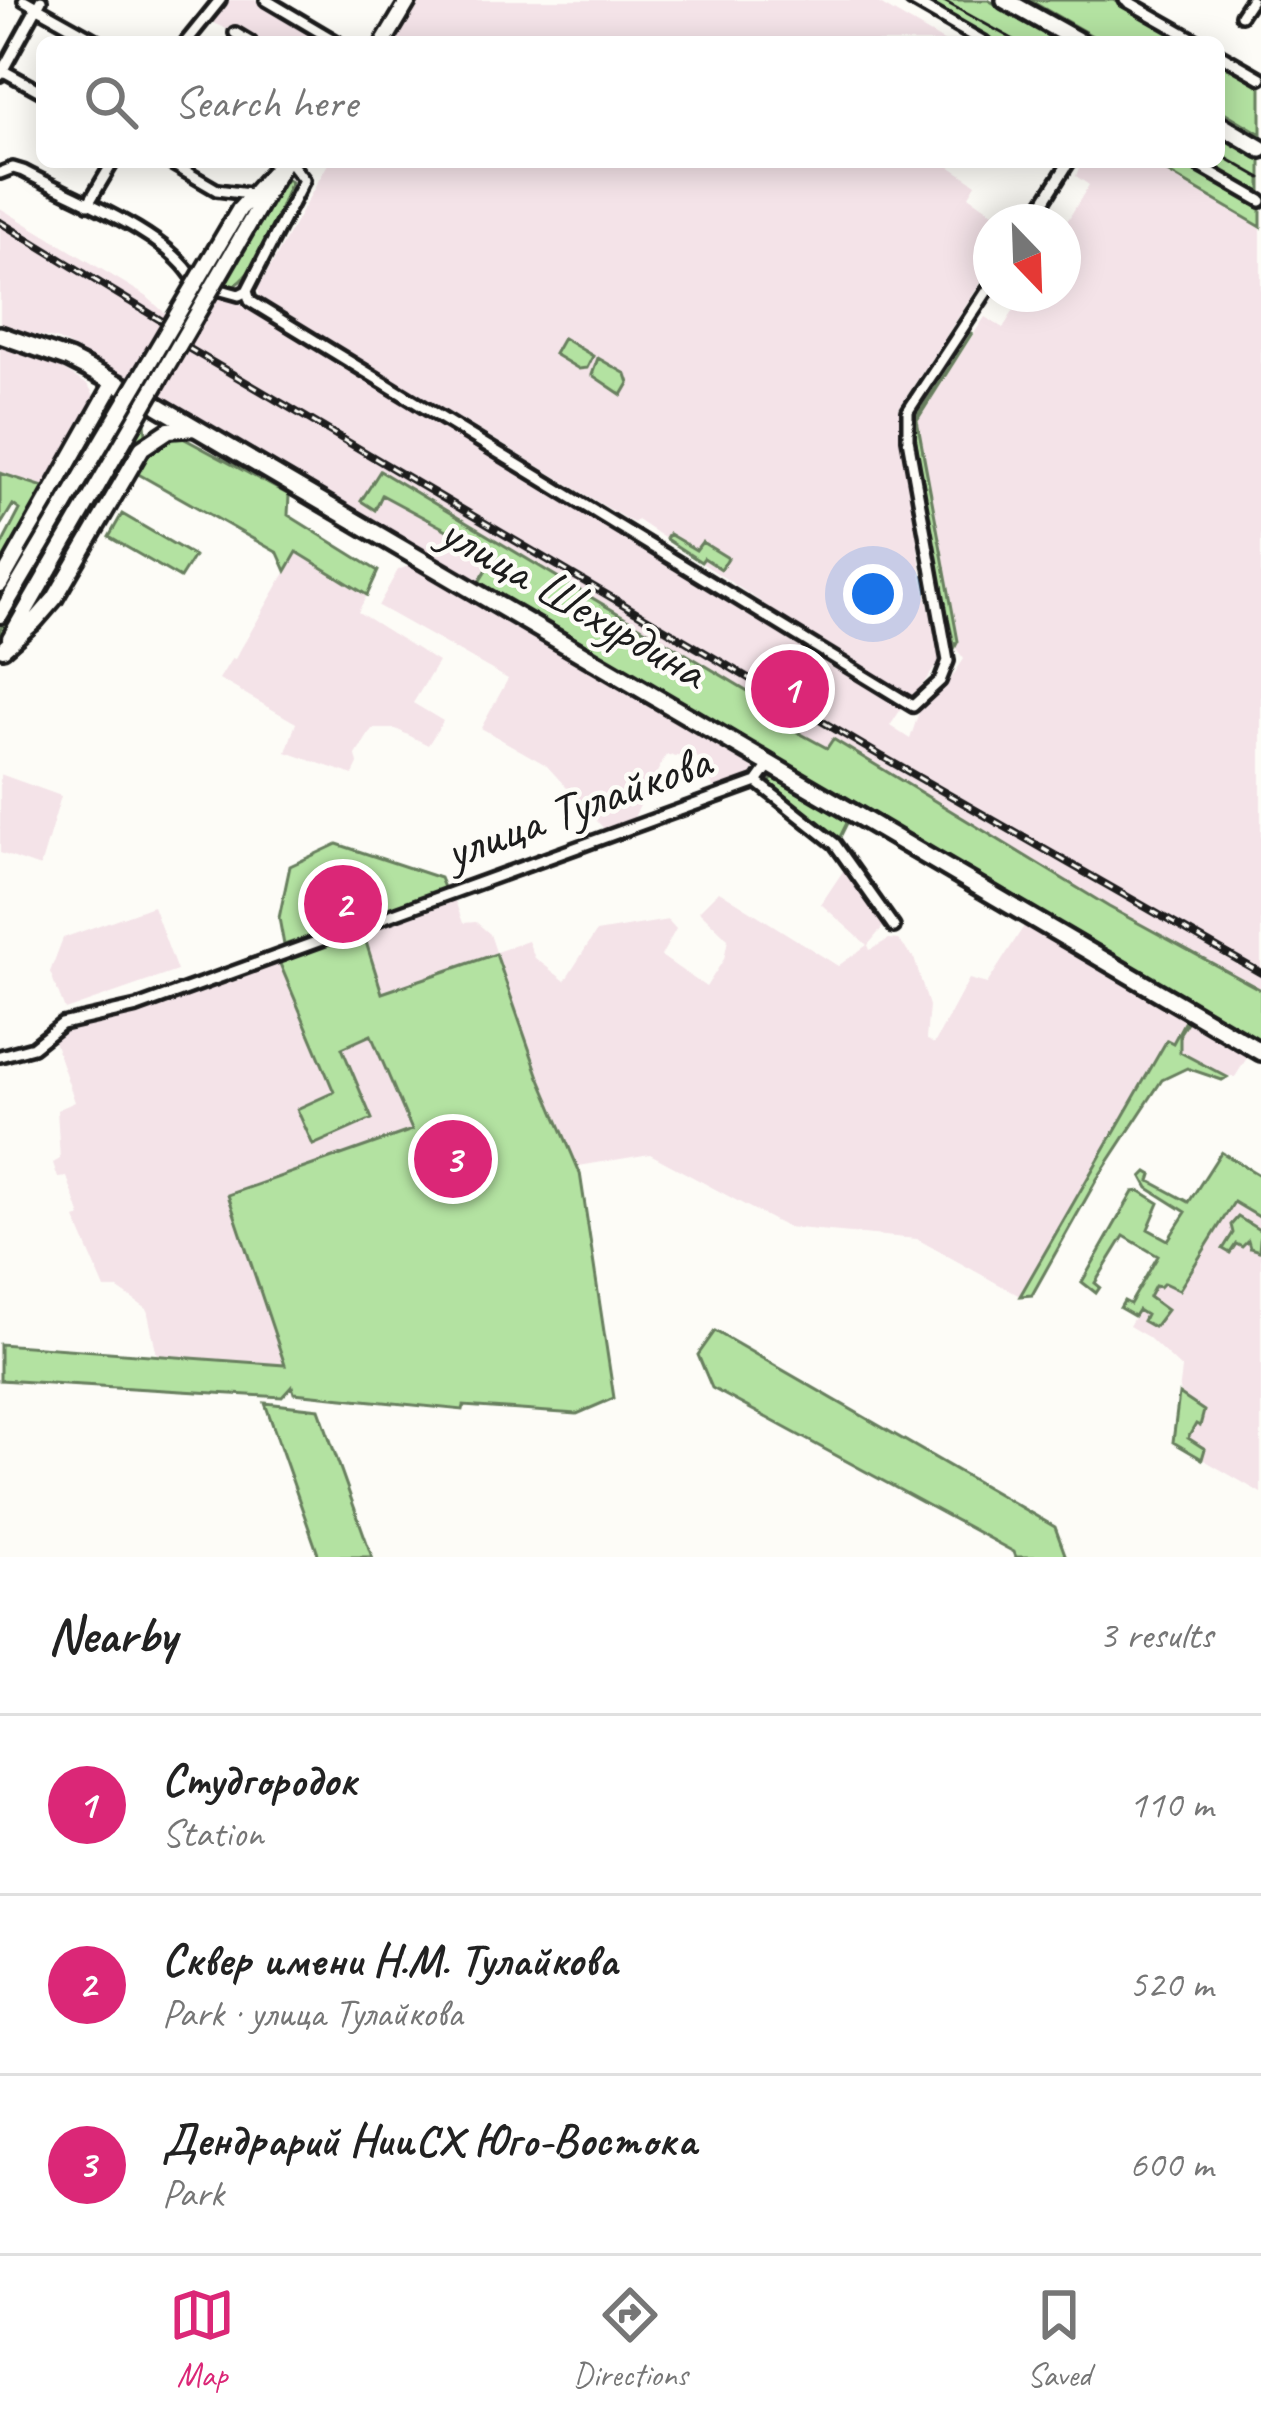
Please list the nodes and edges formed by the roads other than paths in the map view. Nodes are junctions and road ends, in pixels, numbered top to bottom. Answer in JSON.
{"nodes":[{"id":1,"x":24,"y":0,"type":"edge"},
{"id":2,"x":220,"y":0,"type":"edge"},
{"id":3,"x":266,"y":0,"type":"edge"},
{"id":4,"x":409,"y":0,"type":"edge"},
{"id":5,"x":911,"y":0,"type":"edge"},
{"id":6,"x":1005,"y":0,"type":"edge"},
{"id":7,"x":1125,"y":0,"type":"edge"},
{"id":8,"x":1250,"y":0,"type":"edge"},
{"id":9,"x":39,"y":4,"type":"edge"},
{"id":10,"x":1241,"y":15,"type":"dead end"},
{"id":11,"x":235,"y":33,"type":"dead end"},
{"id":12,"x":90,"y":36,"type":"edge"},
{"id":13,"x":191,"y":36,"type":"edge"},
{"id":14,"x":240,"y":36,"type":"edge"},
{"id":15,"x":327,"y":36,"type":"edge"},
{"id":16,"x":388,"y":36,"type":"edge"},
{"id":17,"x":974,"y":36,"type":"edge"},
{"id":18,"x":1070,"y":36,"type":"edge"},
{"id":19,"x":1188,"y":36,"type":"edge"},
{"id":20,"x":1225,"y":57,"type":"edge"},
{"id":21,"x":1,"y":72,"type":"edge"},
{"id":22,"x":1261,"y":78,"type":"edge"},
{"id":23,"x":36,"y":89,"type":"edge"},
{"id":24,"x":1225,"y":128,"type":"edge"},
{"id":25,"x":1261,"y":149,"type":"edge"},
{"id":26,"x":109,"y":168,"type":"edge"},
{"id":27,"x":179,"y":168,"type":"edge"},
{"id":28,"x":278,"y":168,"type":"edge"},
{"id":29,"x":280,"y":168,"type":"edge"},
{"id":30,"x":298,"y":168,"type":"edge"},
{"id":31,"x":1065,"y":168,"type":"edge"},
{"id":32,"x":1203,"y":168,"type":"edge"},
{"id":33,"x":0,"y":173,"type":"edge"},
{"id":34,"x":249,"y":194,"type":"junction"},
{"id":35,"x":1261,"y":201,"type":"edge"},
{"id":36,"x":88,"y":204,"type":"junction"},
{"id":37,"x":1042,"y":204,"type":"edge"},
{"id":38,"x":246,"y":213,"type":"junction"},
{"id":39,"x":190,"y":275,"type":"dead end"},
{"id":40,"x":221,"y":290,"type":"dead end"},
{"id":41,"x":247,"y":291,"type":"junction"},
{"id":42,"x":973,"y":312,"type":"edge"},
{"id":43,"x":0,"y":335,"type":"edge"},
{"id":44,"x":119,"y":385,"type":"joint"},
{"id":45,"x":155,"y":404,"type":"dead end"},
{"id":46,"x":196,"y":428,"type":"junction"},
{"id":47,"x":0,"y":584,"type":"edge"},
{"id":48,"x":0,"y":615,"type":"edge"},
{"id":49,"x":1,"y":651,"type":"edge"},
{"id":50,"x":770,"y":764,"type":"junction"},
{"id":51,"x":758,"y":782,"type":"junction"},
{"id":52,"x":894,"y":927,"type":"dead end"},
{"id":53,"x":1261,"y":1052,"type":"edge"},
{"id":54,"x":0,"y":1056,"type":"edge"}],
"edges":[{"from":1,"to":9,"type":"street"},
{"from":2,"to":13,"type":"street"},
{"from":3,"to":15,"type":"street"},
{"from":4,"to":16,"type":"main road"},
{"from":5,"to":17,"type":"street"},
{"from":6,"to":18,"type":"main road"},
{"from":7,"to":19,"type":"street"},
{"from":8,"to":10,"type":"street"},
{"from":9,"to":12,"type":"street"},
{"from":9,"to":21,"type":"street"},
{"from":11,"to":14,"type":"street"},
{"from":20,"to":22,"type":"street"},
{"from":21,"to":23,"type":"street"},
{"from":24,"to":25,"type":"main road"},
{"from":26,"to":36,"type":"street"},
{"from":27,"to":34,"type":"street"},
{"from":28,"to":34,"type":"main road"},
{"from":29,"to":38,"type":"main road"},
{"from":30,"to":41,"type":"street"},
{"from":31,"to":37,"type":"street"},
{"from":32,"to":35,"type":"street"},
{"from":33,"to":36,"type":"street"},
{"from":34,"to":38,"type":"main road"},
{"from":36,"to":39,"type":"street"},
{"from":38,"to":48,"type":"main road","bridge":true},
{"from":38,"to":49,"type":"main road","bridge":true},
{"from":40,"to":41,"type":"street"},
{"from":41,"to":42,"type":"street"},
{"from":43,"to":44,"type":"main road"},
{"from":44,"to":47,"type":"main road"},
{"from":45,"to":46,"type":"main road","name":"улица Шехурдина"},
{"from":46,"to":49,"type":"main road"},
{"from":46,"to":50,"type":"main road","name":"улица Шехурдина"},
{"from":50,"to":51,"type":"street","name":"улица Тулайкова"},
{"from":50,"to":53,"type":"main road","name":"улица Шехурдина"},
{"from":51,"to":52,"type":"street"},
{"from":51,"to":54,"type":"street","name":"улица Тулайкова"}]}
